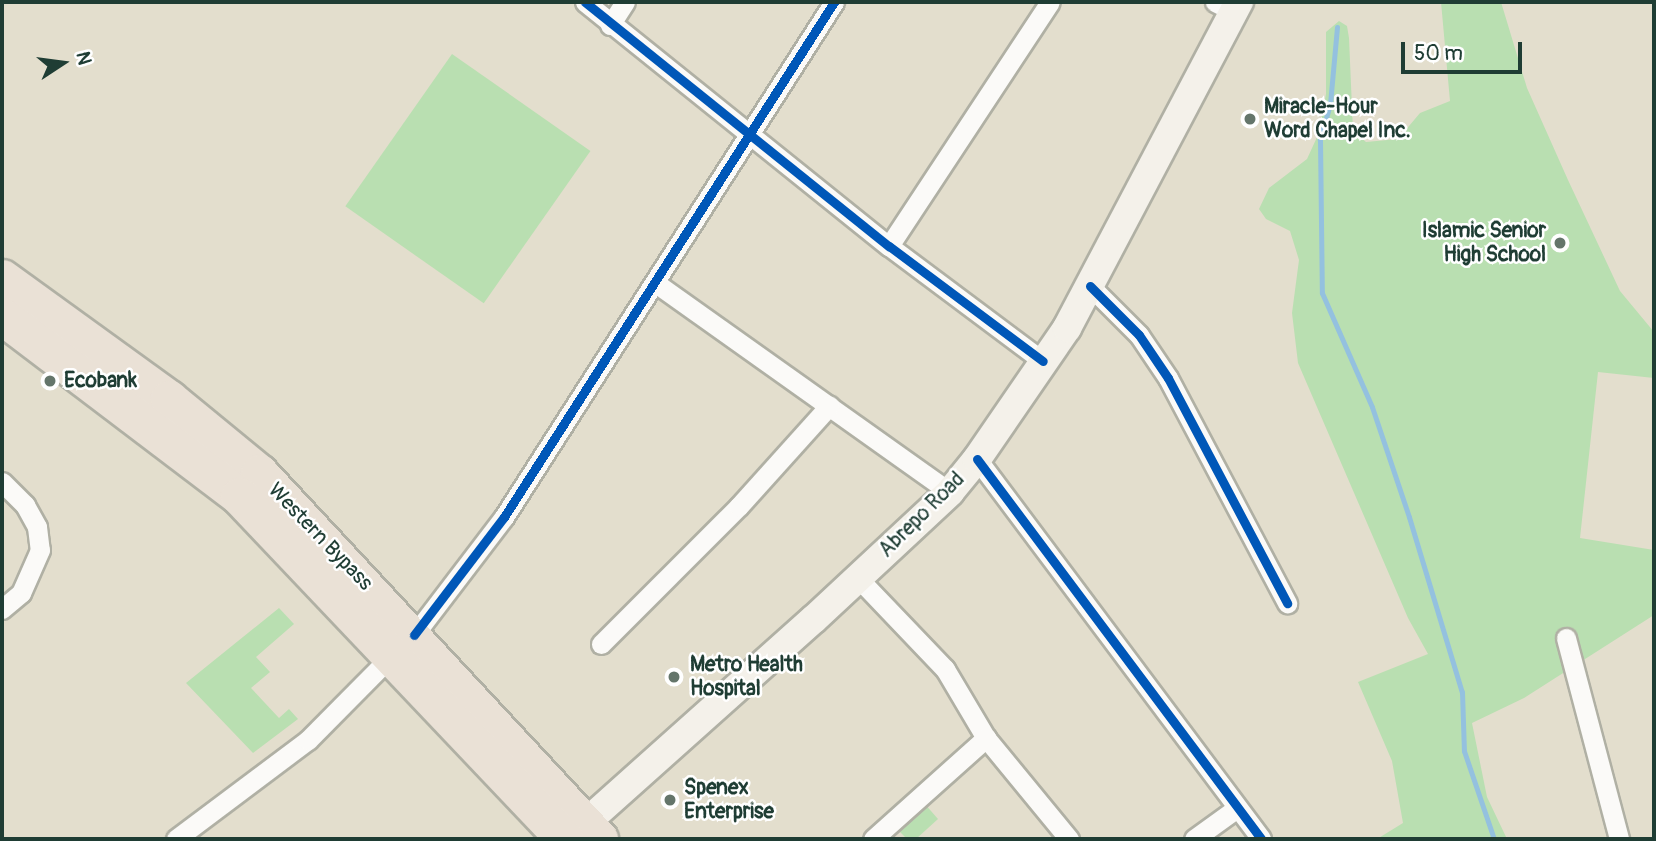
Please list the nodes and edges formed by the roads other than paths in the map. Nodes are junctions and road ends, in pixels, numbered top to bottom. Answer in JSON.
{"nodes":[{"id":1,"x":585,"y":2,"type":"edge"},
{"id":2,"x":625,"y":2,"type":"edge"},
{"id":3,"x":834,"y":2,"type":"edge"},
{"id":4,"x":1050,"y":2,"type":"edge"},
{"id":5,"x":1230,"y":5,"type":"edge"},
{"id":6,"x":610,"y":25,"type":"junction"},
{"id":7,"x":748,"y":134,"type":"junction"},
{"id":8,"x":889,"y":246,"type":"junction"},
{"id":9,"x":2,"y":278,"type":"edge"},
{"id":10,"x":657,"y":284,"type":"junction"},
{"id":11,"x":1090,"y":286,"type":"junction"},
{"id":12,"x":2,"y":316,"type":"edge"},
{"id":13,"x":1043,"y":361,"type":"junction"},
{"id":14,"x":828,"y":406,"type":"junction"},
{"id":15,"x":186,"y":432,"type":"junction"},
{"id":16,"x":977,"y":460,"type":"junction"},
{"id":17,"x":2,"y":482,"type":"edge"},
{"id":18,"x":950,"y":492,"type":"junction"},
{"id":19,"x":858,"y":578,"type":"junction"},
{"id":20,"x":1287,"y":603,"type":"dead end"},
{"id":21,"x":2,"y":609,"type":"edge"},
{"id":22,"x":1566,"y":639,"type":"dead end"},
{"id":23,"x":601,"y":644,"type":"dead end"},
{"id":24,"x":402,"y":646,"type":"junction"},
{"id":25,"x":986,"y":738,"type":"junction"},
{"id":26,"x":1237,"y":808,"type":"junction"},
{"id":27,"x":579,"y":835,"type":"edge"},
{"id":28,"x":176,"y":839,"type":"edge"},
{"id":29,"x":873,"y":839,"type":"edge"},
{"id":30,"x":1069,"y":839,"type":"edge"},
{"id":31,"x":1194,"y":839,"type":"edge"},
{"id":32,"x":1261,"y":839,"type":"edge"},
{"id":33,"x":1619,"y":839,"type":"edge"}],
"edges":[{"from":1,"to":6,"type":"street"},
{"from":2,"to":6,"type":"street"},
{"from":3,"to":7,"type":"street"},
{"from":4,"to":8,"type":"street"},
{"from":5,"to":11,"type":"main road","name":"Abrepo Road"},
{"from":6,"to":7,"type":"street"},
{"from":7,"to":8,"type":"street"},
{"from":7,"to":10,"type":"street"},
{"from":8,"to":13,"type":"street"},
{"from":9,"to":15,"type":"highway","name":"Western Bypass"},
{"from":10,"to":14,"type":"street"},
{"from":10,"to":24,"type":"street"},
{"from":11,"to":13,"type":"main road","name":"Abrepo Road"},
{"from":11,"to":20,"type":"street"},
{"from":12,"to":15,"type":"highway","name":"Western Bypass"},
{"from":13,"to":16,"type":"main road","name":"Abrepo Road"},
{"from":14,"to":18,"type":"street"},
{"from":14,"to":23,"type":"street"},
{"from":15,"to":24,"type":"highway","name":"Western Bypass"},
{"from":16,"to":18,"type":"main road","name":"Abrepo Road"},
{"from":16,"to":26,"type":"street"},
{"from":17,"to":21,"type":"street"},
{"from":18,"to":19,"type":"main road","name":"Abrepo Road"},
{"from":19,"to":25,"type":"street"},
{"from":19,"to":27,"type":"main road","name":"Abrepo Road"},
{"from":22,"to":33,"type":"street"},
{"from":24,"to":27,"type":"highway","name":"Western Bypass"},
{"from":24,"to":28,"type":"street"},
{"from":25,"to":29,"type":"street"},
{"from":25,"to":30,"type":"street"},
{"from":26,"to":31,"type":"street"},
{"from":26,"to":32,"type":"street"}]}
